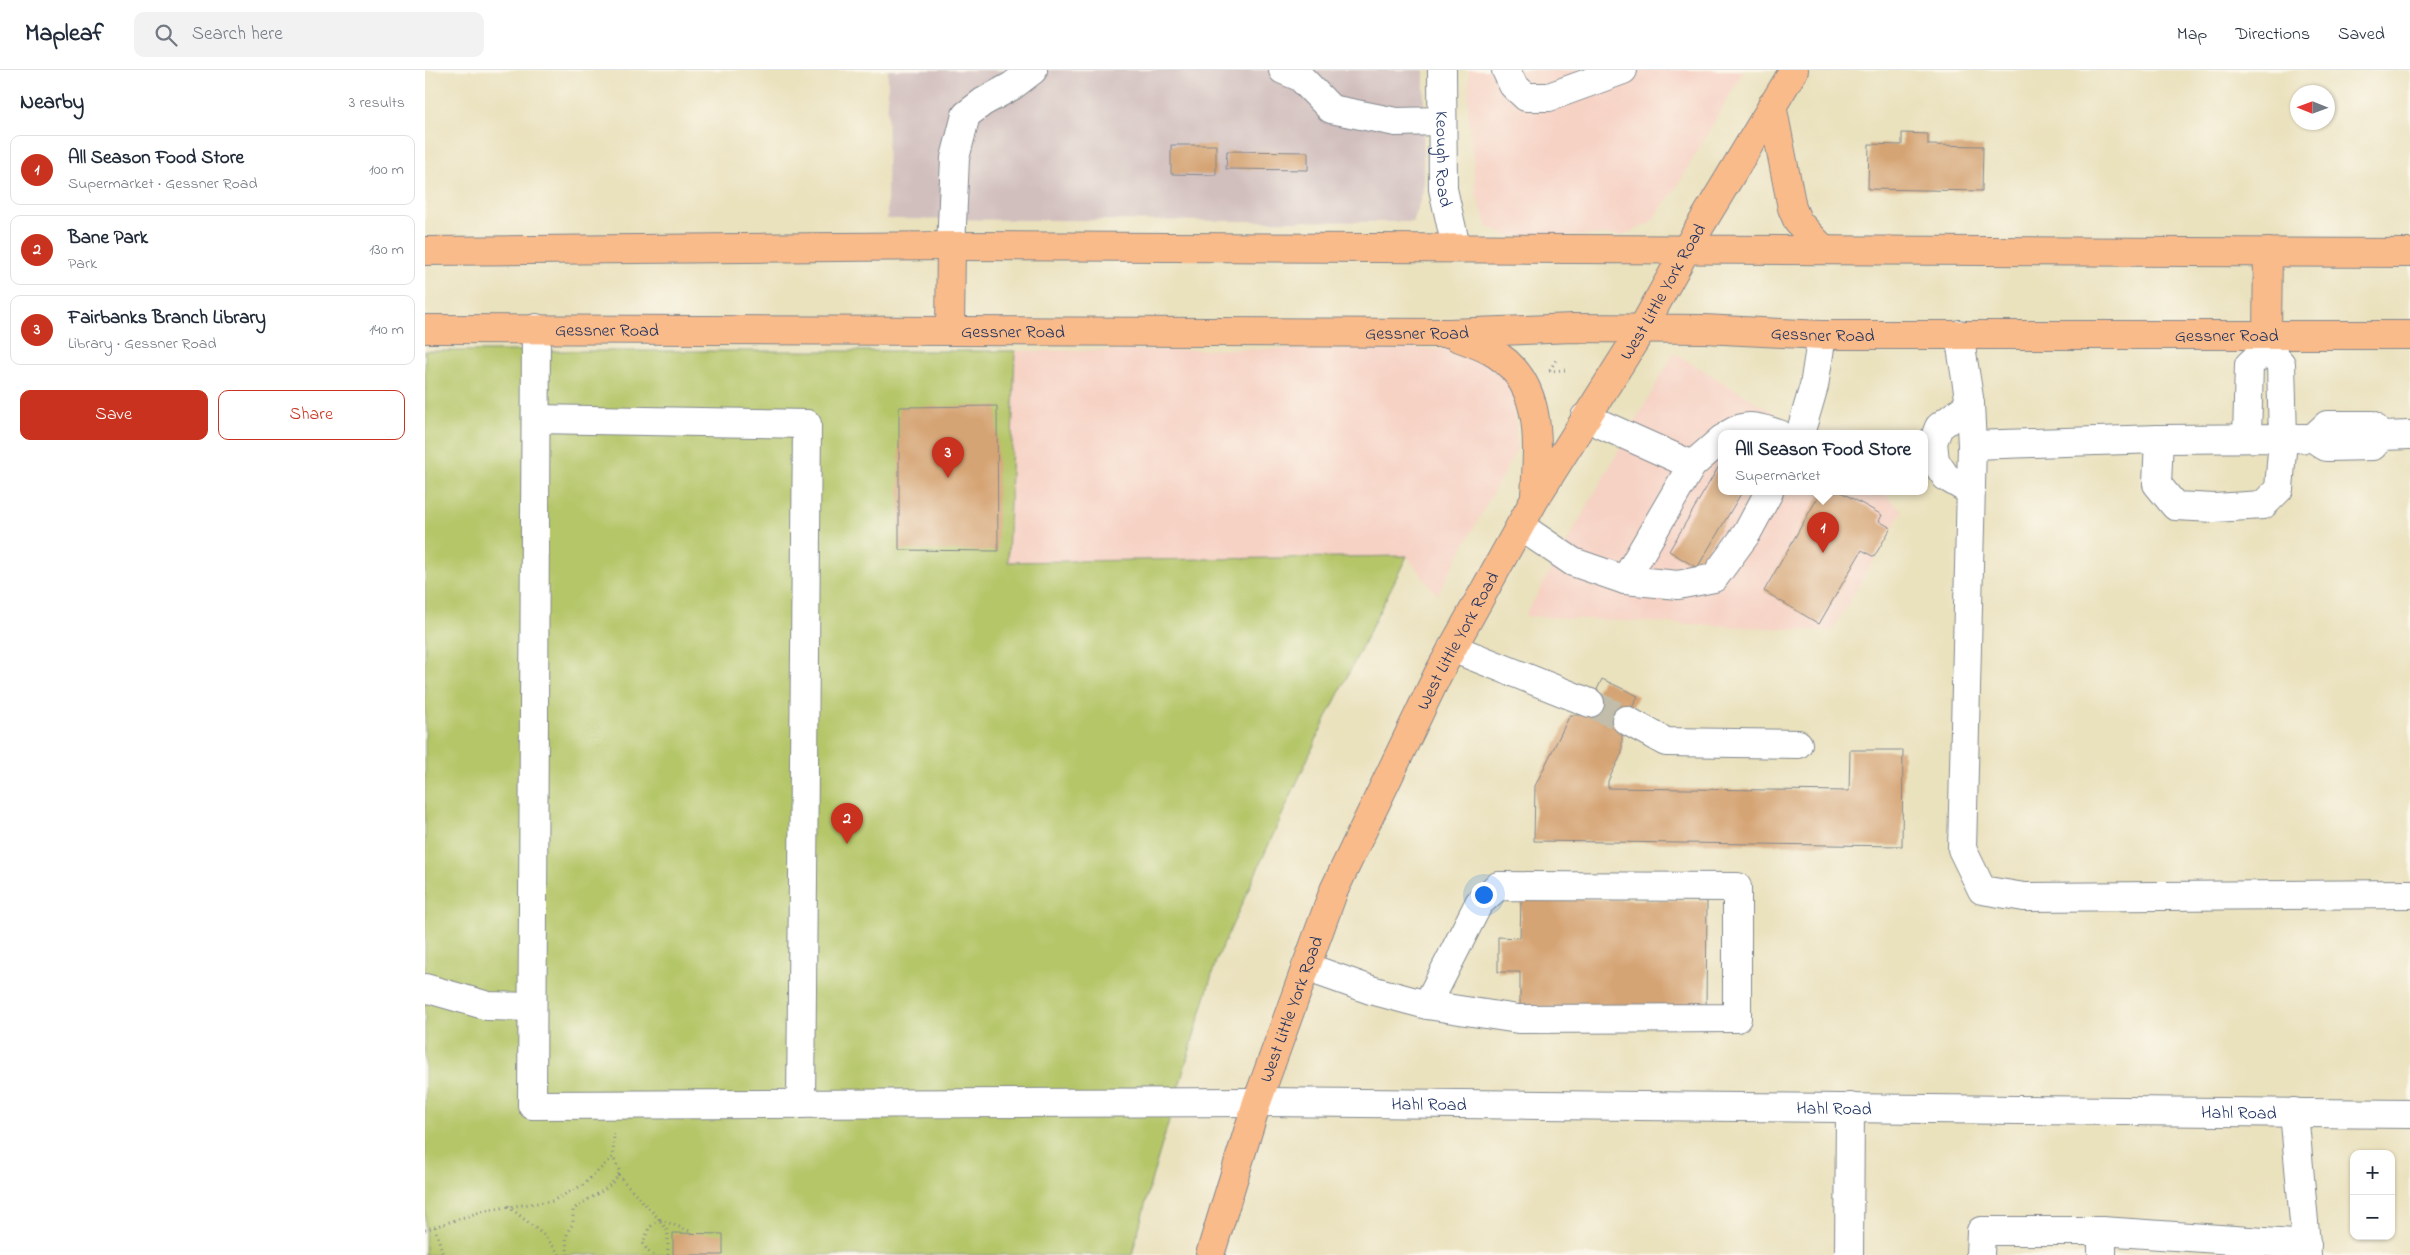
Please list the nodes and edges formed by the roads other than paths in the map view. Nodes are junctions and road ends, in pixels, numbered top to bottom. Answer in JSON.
{"nodes":[{"id":1,"x":1033,"y":70,"type":"edge"},
{"id":2,"x":1283,"y":70,"type":"edge"},
{"id":3,"x":1441,"y":70,"type":"edge"},
{"id":4,"x":1506,"y":70,"type":"edge"},
{"id":5,"x":1623,"y":70,"type":"edge"},
{"id":6,"x":1786,"y":73,"type":"edge"},
{"id":7,"x":1772,"y":105,"type":"junction"},
{"id":8,"x":1441,"y":121,"type":"junction"},
{"id":9,"x":951,"y":246,"type":"junction"},
{"id":10,"x":1456,"y":247,"type":"junction"},
{"id":11,"x":1687,"y":248,"type":"junction"},
{"id":12,"x":1823,"y":250,"type":"junction"},
{"id":13,"x":425,"y":251,"type":"edge"},
{"id":14,"x":2268,"y":252,"type":"junction"},
{"id":15,"x":2410,"y":253,"type":"edge"},
{"id":16,"x":536,"y":328,"type":"junction"},
{"id":17,"x":425,"y":329,"type":"edge"},
{"id":18,"x":1642,"y":329,"type":"junction"},
{"id":19,"x":950,"y":330,"type":"junction"},
{"id":20,"x":1449,"y":333,"type":"junction"},
{"id":21,"x":1959,"y":334,"type":"junction"},
{"id":22,"x":1822,"y":335,"type":"junction"},
{"id":23,"x":2410,"y":335,"type":"edge"},
{"id":24,"x":2267,"y":341,"type":"junction"},
{"id":25,"x":1970,"y":404,"type":"junction"},
{"id":26,"x":1585,"y":417,"type":"junction"},
{"id":27,"x":536,"y":419,"type":"junction"},
{"id":28,"x":1735,"y":430,"type":"edge"},
{"id":29,"x":1761,"y":430,"type":"edge"},
{"id":30,"x":1801,"y":430,"type":"edge"},
{"id":31,"x":2410,"y":436,"type":"edge"},
{"id":32,"x":2247,"y":437,"type":"junction"},
{"id":33,"x":2283,"y":438,"type":"junction"},
{"id":34,"x":2159,"y":439,"type":"junction"},
{"id":35,"x":1718,"y":442,"type":"edge"},
{"id":36,"x":1971,"y":445,"type":"junction"},
{"id":37,"x":1692,"y":465,"type":"junction"},
{"id":38,"x":1970,"y":491,"type":"junction"},
{"id":39,"x":1767,"y":495,"type":"edge"},
{"id":40,"x":1535,"y":499,"type":"junction"},
{"id":41,"x":1520,"y":526,"type":"junction"},
{"id":42,"x":1625,"y":580,"type":"junction"},
{"id":43,"x":1452,"y":648,"type":"junction"},
{"id":44,"x":1590,"y":704,"type":"tunnel mouth"},
{"id":45,"x":1626,"y":720,"type":"tunnel mouth"},
{"id":46,"x":1798,"y":744,"type":"dead end"},
{"id":47,"x":2410,"y":894,"type":"edge"},
{"id":48,"x":1306,"y":967,"type":"junction"},
{"id":49,"x":425,"y":988,"type":"edge"},
{"id":50,"x":1427,"y":1005,"type":"junction"},
{"id":51,"x":532,"y":1007,"type":"junction"},
{"id":52,"x":1257,"y":1102,"type":"junction"},
{"id":53,"x":801,"y":1104,"type":"junction"},
{"id":54,"x":1850,"y":1107,"type":"junction"},
{"id":55,"x":2294,"y":1112,"type":"junction"},
{"id":56,"x":2410,"y":1114,"type":"edge"},
{"id":57,"x":2102,"y":1243,"type":"edge"},
{"id":58,"x":2307,"y":1250,"type":"edge"},
{"id":59,"x":1210,"y":1255,"type":"edge"},
{"id":60,"x":1849,"y":1255,"type":"edge"},
{"id":61,"x":1980,"y":1255,"type":"edge"}],
"edges":[{"from":1,"to":9,"type":"street"},
{"from":2,"to":8,"type":"street"},
{"from":3,"to":8,"type":"street","name":"Keough Road"},
{"from":4,"to":5,"type":"street"},
{"from":6,"to":7,"type":"main road","name":"West Little York Road"},
{"from":7,"to":11,"type":"main road","name":"West Little York Road"},
{"from":7,"to":12,"type":"main road"},
{"from":8,"to":10,"type":"street","name":"Keough Road"},
{"from":9,"to":10,"type":"main road"},
{"from":9,"to":13,"type":"main road"},
{"from":9,"to":19,"type":"main road"},
{"from":10,"to":11,"type":"main road"},
{"from":11,"to":12,"type":"main road"},
{"from":11,"to":18,"type":"main road","name":"West Little York Road"},
{"from":12,"to":14,"type":"main road"},
{"from":14,"to":15,"type":"main road"},
{"from":14,"to":24,"type":"main road"},
{"from":16,"to":17,"type":"main road","name":"Gessner Road"},
{"from":16,"to":19,"type":"main road","name":"Gessner Road"},
{"from":16,"to":27,"type":"street"},
{"from":18,"to":20,"type":"main road","name":"Gessner Road"},
{"from":18,"to":22,"type":"main road","name":"Gessner Road"},
{"from":18,"to":26,"type":"main road","name":"West Little York Road"},
{"from":19,"to":20,"type":"main road","name":"Gessner Road"},
{"from":20,"to":40,"type":"main road"},
{"from":21,"to":22,"type":"main road","name":"Gessner Road"},
{"from":21,"to":24,"type":"main road","name":"Gessner Road"},
{"from":21,"to":25,"type":"street"},
{"from":22,"to":30,"type":"street"},
{"from":23,"to":24,"type":"main road","name":"Gessner Road"},
{"from":24,"to":32,"type":"street"},
{"from":24,"to":33,"type":"street"},
{"from":25,"to":36,"type":"street"},
{"from":25,"to":38,"type":"street"},
{"from":26,"to":37,"type":"street"},
{"from":26,"to":40,"type":"main road","name":"West Little York Road"},
{"from":27,"to":51,"type":"street"},
{"from":27,"to":53,"type":"street"},
{"from":28,"to":29,"type":"street"},
{"from":31,"to":33,"type":"street"},
{"from":32,"to":33,"type":"street"},
{"from":32,"to":34,"type":"street"},
{"from":33,"to":34,"type":"street"},
{"from":34,"to":36,"type":"street"},
{"from":35,"to":37,"type":"street"},
{"from":36,"to":38,"type":"street"},
{"from":37,"to":42,"type":"street"},
{"from":38,"to":47,"type":"street"},
{"from":39,"to":42,"type":"street"},
{"from":40,"to":41,"type":"main road","name":"West Little York Road"},
{"from":41,"to":42,"type":"street"},
{"from":41,"to":43,"type":"main road","name":"West Little York Road"},
{"from":43,"to":44,"type":"street"},
{"from":43,"to":48,"type":"main road","name":"West Little York Road"},
{"from":45,"to":46,"type":"street"},
{"from":48,"to":50,"type":"street"},
{"from":48,"to":52,"type":"main road","name":"West Little York Road"},
{"from":49,"to":51,"type":"street"},
{"from":50,"to":50,"type":"street"},
{"from":51,"to":53,"type":"street","name":"Hahl Road"},
{"from":52,"to":53,"type":"street","name":"Hahl Road"},
{"from":52,"to":54,"type":"street","name":"Hahl Road"},
{"from":52,"to":59,"type":"main road","name":"West Little York Road"},
{"from":54,"to":55,"type":"street","name":"Hahl Road"},
{"from":54,"to":60,"type":"street"},
{"from":55,"to":56,"type":"street","name":"Hahl Road"},
{"from":55,"to":58,"type":"street"},
{"from":57,"to":58,"type":"street"},
{"from":57,"to":61,"type":"street"}]}
